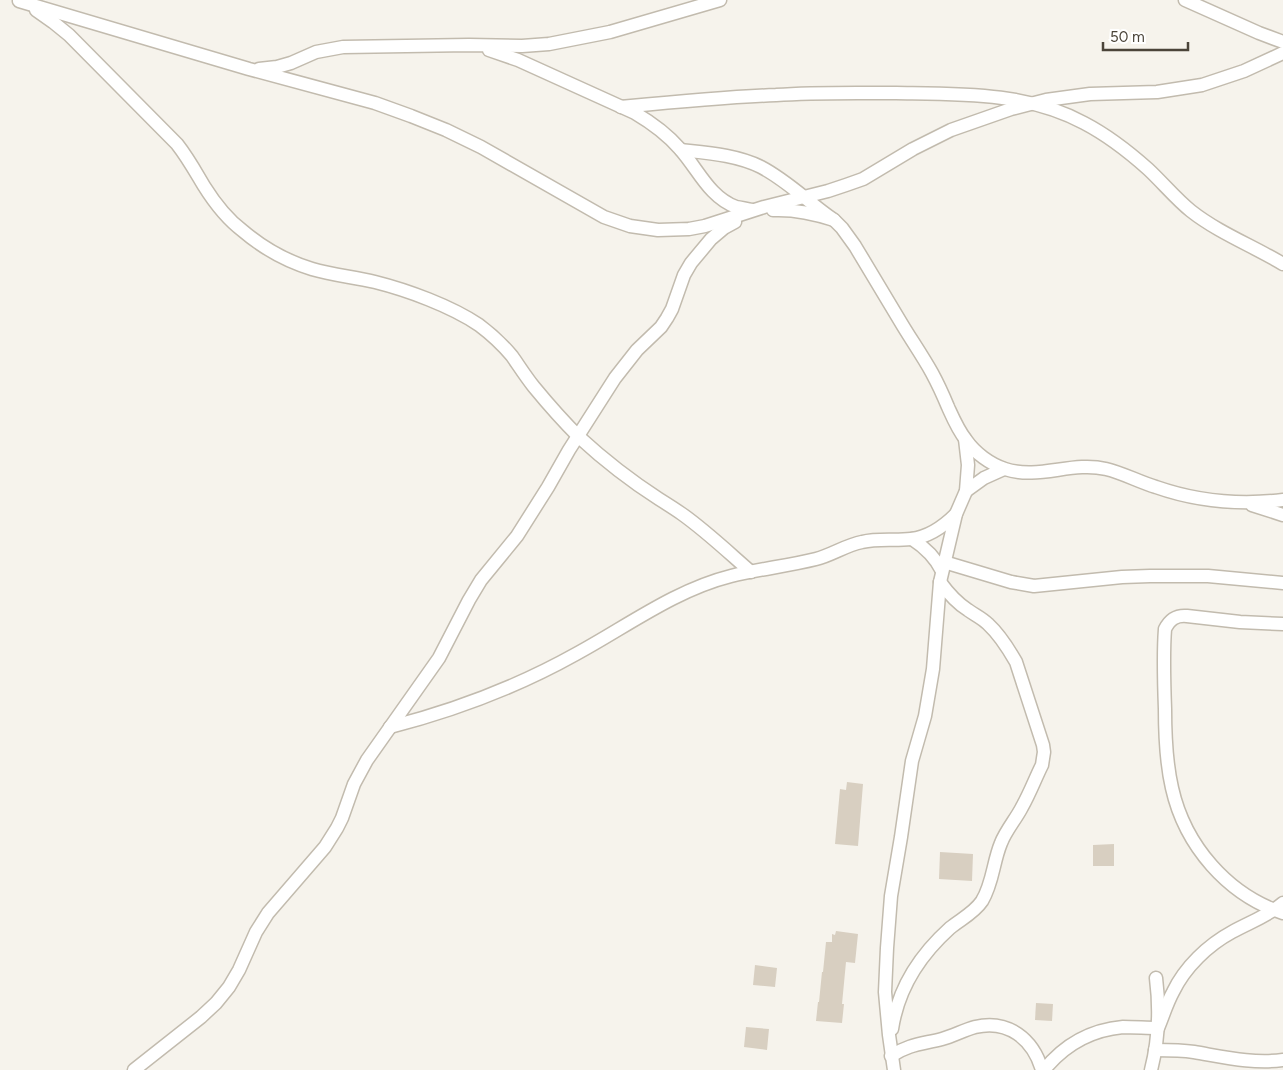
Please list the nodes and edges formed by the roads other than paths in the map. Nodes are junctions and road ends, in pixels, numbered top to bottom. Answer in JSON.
{"nodes":[{"id":1,"x":720,"y":0,"type":"edge"},
{"id":2,"x":1185,"y":0,"type":"edge"},
{"id":3,"x":17,"y":1,"type":"edge"},
{"id":4,"x":1283,"y":42,"type":"edge"},
{"id":5,"x":469,"y":44,"type":"junction"},
{"id":6,"x":1283,"y":53,"type":"edge"},
{"id":7,"x":249,"y":68,"type":"junction"},
{"id":8,"x":1032,"y":103,"type":"junction"},
{"id":9,"x":622,"y":107,"type":"junction"},
{"id":10,"x":682,"y":150,"type":"junction"},
{"id":11,"x":803,"y":197,"type":"junction"},
{"id":12,"x":754,"y":210,"type":"junction"},
{"id":13,"x":769,"y":210,"type":"junction"},
{"id":14,"x":834,"y":220,"type":"junction"},
{"id":15,"x":1283,"y":264,"type":"edge"},
{"id":16,"x":578,"y":436,"type":"junction"},
{"id":17,"x":965,"y":439,"type":"junction"},
{"id":18,"x":1004,"y":469,"type":"junction"},
{"id":19,"x":966,"y":490,"type":"junction"},
{"id":20,"x":1283,"y":500,"type":"edge"},
{"id":21,"x":1240,"y":502,"type":"junction"},
{"id":22,"x":956,"y":514,"type":"junction"},
{"id":23,"x":1283,"y":514,"type":"edge"},
{"id":24,"x":912,"y":539,"type":"junction"},
{"id":25,"x":751,"y":572,"type":"junction"},
{"id":26,"x":942,"y":572,"type":"junction"},
{"id":27,"x":1283,"y":583,"type":"edge"},
{"id":28,"x":1283,"y":624,"type":"edge"},
{"id":29,"x":390,"y":727,"type":"junction"},
{"id":30,"x":1280,"y":909,"type":"edge"},
{"id":31,"x":1156,"y":978,"type":"dead end"},
{"id":32,"x":1158,"y":1028,"type":"junction"},
{"id":33,"x":1155,"y":1050,"type":"junction"},
{"id":34,"x":891,"y":1053,"type":"junction"},
{"id":35,"x":1283,"y":1060,"type":"edge"},
{"id":36,"x":134,"y":1070,"type":"edge"},
{"id":37,"x":883,"y":1070,"type":"edge"},
{"id":38,"x":894,"y":1070,"type":"edge"},
{"id":39,"x":1043,"y":1070,"type":"edge"},
{"id":40,"x":1151,"y":1070,"type":"edge"}],
"edges":[{"from":1,"to":5,"type":"street"},
{"from":2,"to":4,"type":"street"},
{"from":3,"to":7,"type":"street"},
{"from":3,"to":16,"type":"street"},
{"from":5,"to":7,"type":"street"},
{"from":5,"to":9,"type":"street"},
{"from":6,"to":8,"type":"street"},
{"from":7,"to":12,"type":"street"},
{"from":8,"to":9,"type":"street"},
{"from":8,"to":11,"type":"street"},
{"from":8,"to":15,"type":"street"},
{"from":9,"to":10,"type":"street"},
{"from":10,"to":11,"type":"street"},
{"from":10,"to":12,"type":"street"},
{"from":11,"to":12,"type":"street"},
{"from":11,"to":14,"type":"street"},
{"from":12,"to":13,"type":"street"},
{"from":13,"to":14,"type":"street"},
{"from":13,"to":16,"type":"street"},
{"from":14,"to":17,"type":"street"},
{"from":16,"to":25,"type":"street"},
{"from":16,"to":29,"type":"street"},
{"from":17,"to":18,"type":"street"},
{"from":17,"to":19,"type":"street"},
{"from":18,"to":19,"type":"street"},
{"from":18,"to":21,"type":"street"},
{"from":19,"to":22,"type":"street"},
{"from":20,"to":21,"type":"street"},
{"from":21,"to":23,"type":"street"},
{"from":22,"to":24,"type":"street"},
{"from":22,"to":26,"type":"street"},
{"from":24,"to":25,"type":"street"},
{"from":24,"to":26,"type":"street"},
{"from":25,"to":29,"type":"street"},
{"from":26,"to":27,"type":"street"},
{"from":26,"to":34,"type":"street"},
{"from":26,"to":34,"type":"street"},
{"from":28,"to":30,"type":"street"},
{"from":29,"to":36,"type":"street"},
{"from":30,"to":32,"type":"street"},
{"from":31,"to":32,"type":"street"},
{"from":32,"to":33,"type":"street"},
{"from":32,"to":39,"type":"street"},
{"from":33,"to":35,"type":"street"},
{"from":33,"to":40,"type":"street"},
{"from":34,"to":37,"type":"street"},
{"from":34,"to":38,"type":"street"},
{"from":34,"to":39,"type":"street"}]}
